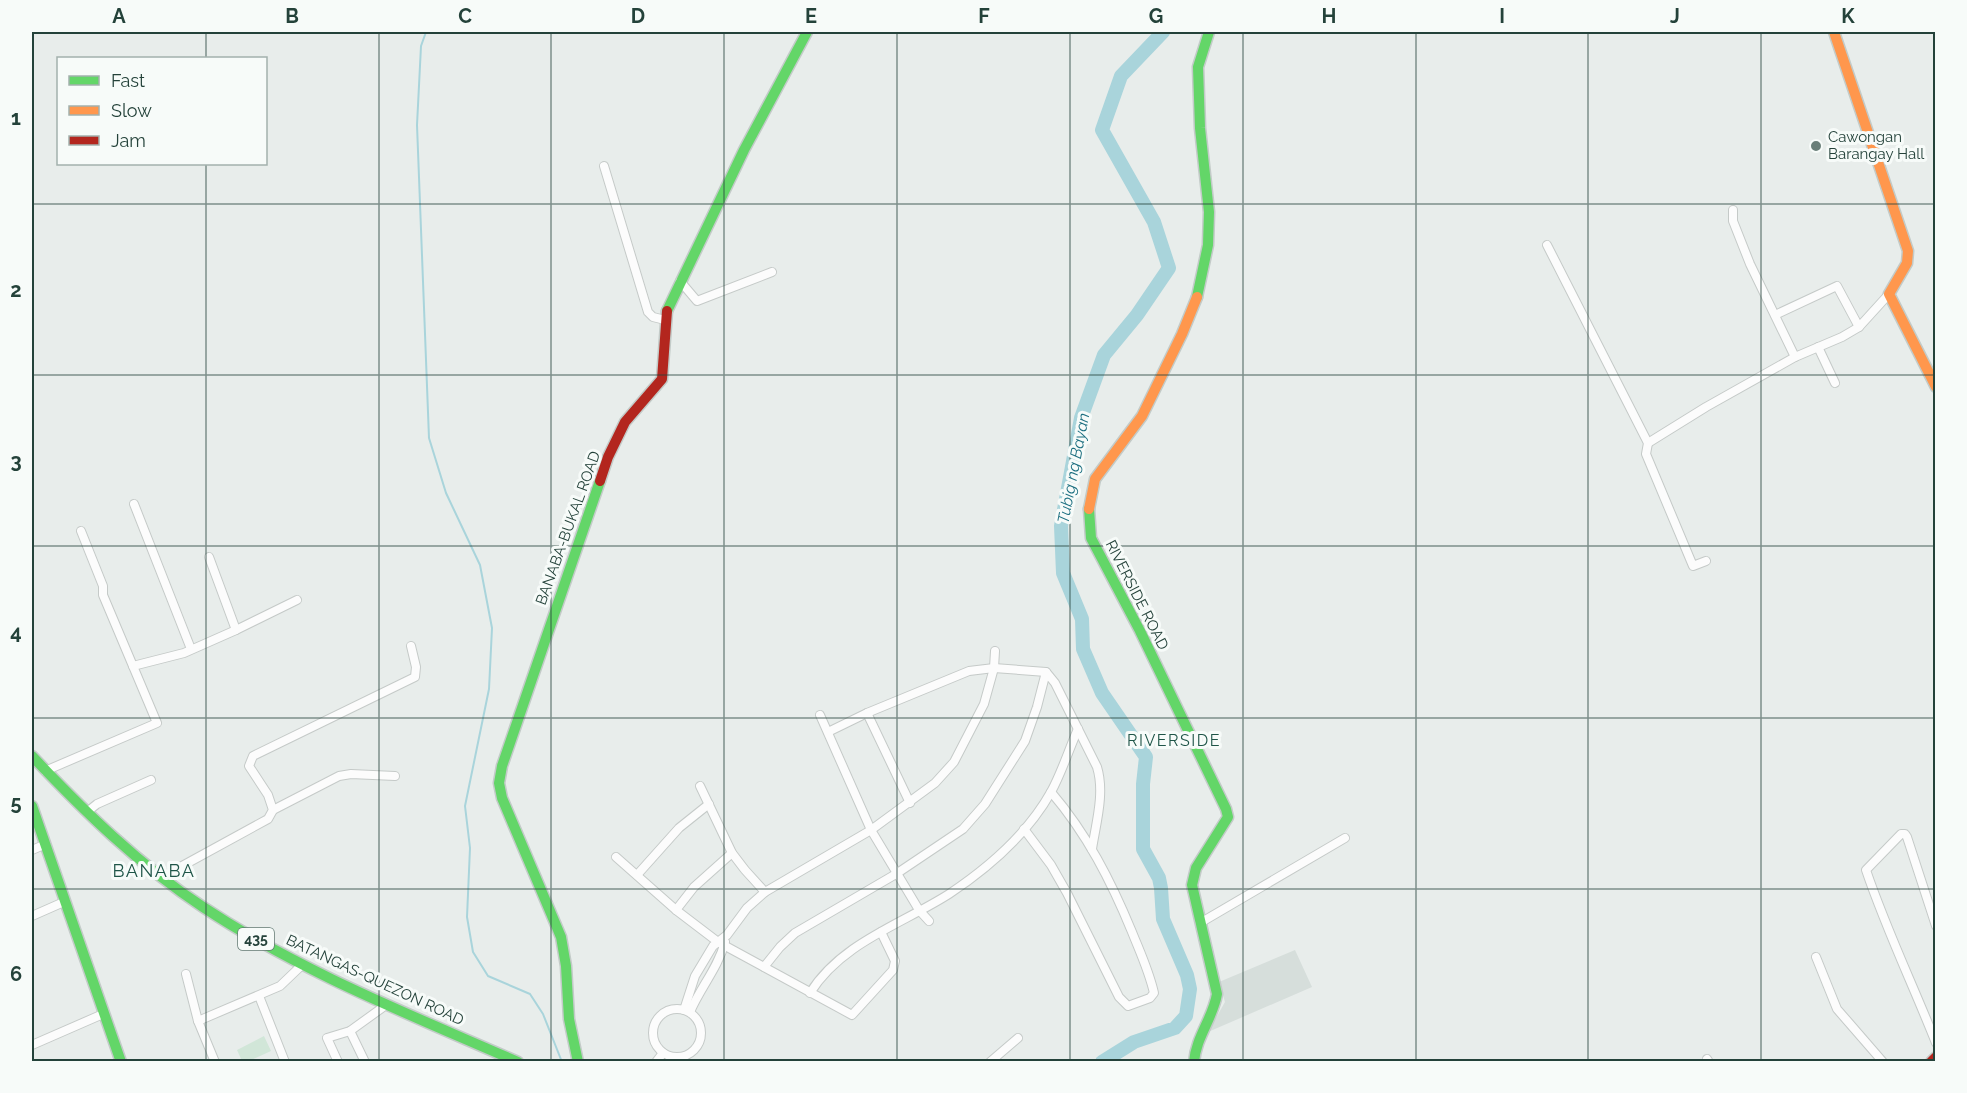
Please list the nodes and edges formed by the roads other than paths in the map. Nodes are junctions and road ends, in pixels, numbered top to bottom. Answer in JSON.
{"nodes":[{"id":1,"x":807,"y":32,"type":"edge"},
{"id":2,"x":1209,"y":32,"type":"edge"},
{"id":3,"x":1834,"y":32,"type":"edge"},
{"id":4,"x":604,"y":166,"type":"dead end"},
{"id":5,"x":1733,"y":210,"type":"dead end"},
{"id":6,"x":1547,"y":245,"type":"dead end"},
{"id":7,"x":772,"y":272,"type":"dead end"},
{"id":8,"x":680,"y":281,"type":"junction"},
{"id":9,"x":1889,"y":294,"type":"junction"},
{"id":10,"x":1775,"y":315,"type":"junction"},
{"id":11,"x":665,"y":320,"type":"junction"},
{"id":12,"x":1859,"y":327,"type":"junction"},
{"id":13,"x":1818,"y":347,"type":"junction"},
{"id":14,"x":1796,"y":357,"type":"junction"},
{"id":15,"x":1933,"y":375,"type":"edge"},
{"id":16,"x":1835,"y":383,"type":"dead end"},
{"id":17,"x":1935,"y":387,"type":"edge"},
{"id":18,"x":1648,"y":442,"type":"junction"},
{"id":19,"x":134,"y":504,"type":"dead end"},
{"id":20,"x":81,"y":531,"type":"dead end"},
{"id":21,"x":209,"y":557,"type":"dead end"},
{"id":22,"x":1706,"y":561,"type":"dead end"},
{"id":23,"x":297,"y":600,"type":"dead end"},
{"id":24,"x":236,"y":630,"type":"junction"},
{"id":25,"x":411,"y":646,"type":"dead end"},
{"id":26,"x":191,"y":649,"type":"junction"},
{"id":27,"x":995,"y":651,"type":"dead end"},
{"id":28,"x":133,"y":666,"type":"junction"},
{"id":29,"x":994,"y":668,"type":"junction"},
{"id":30,"x":1046,"y":672,"type":"junction"},
{"id":31,"x":867,"y":713,"type":"junction"},
{"id":32,"x":820,"y":715,"type":"dead end"},
{"id":33,"x":1078,"y":729,"type":"junction"},
{"id":34,"x":828,"y":732,"type":"junction"},
{"id":35,"x":32,"y":758,"type":"edge"},
{"id":36,"x":45,"y":771,"type":"junction"},
{"id":37,"x":395,"y":776,"type":"dead end"},
{"id":38,"x":151,"y":780,"type":"dead end"},
{"id":39,"x":700,"y":786,"type":"dead end"},
{"id":40,"x":1051,"y":792,"type":"junction"},
{"id":41,"x":910,"y":803,"type":"junction"},
{"id":42,"x":709,"y":804,"type":"junction"},
{"id":43,"x":32,"y":806,"type":"edge"},
{"id":44,"x":273,"y":810,"type":"junction"},
{"id":45,"x":87,"y":812,"type":"junction"},
{"id":46,"x":1024,"y":829,"type":"junction"},
{"id":47,"x":871,"y":830,"type":"junction"},
{"id":48,"x":1345,"y":838,"type":"dead end"},
{"id":49,"x":46,"y":844,"type":"junction"},
{"id":50,"x":1092,"y":849,"type":"junction"},
{"id":51,"x":32,"y":850,"type":"edge"},
{"id":52,"x":732,"y":853,"type":"junction"},
{"id":53,"x":616,"y":856,"type":"dead end"},
{"id":54,"x":896,"y":874,"type":"junction"},
{"id":55,"x":637,"y":875,"type":"junction"},
{"id":56,"x":162,"y":877,"type":"junction"},
{"id":57,"x":765,"y":891,"type":"junction"},
{"id":58,"x":66,"y":901,"type":"junction"},
{"id":59,"x":676,"y":910,"type":"junction"},
{"id":60,"x":919,"y":910,"type":"junction"},
{"id":61,"x":32,"y":916,"type":"edge"},
{"id":62,"x":929,"y":921,"type":"dead end"},
{"id":63,"x":1200,"y":923,"type":"junction"},
{"id":64,"x":1935,"y":926,"type":"edge"},
{"id":65,"x":881,"y":932,"type":"junction"},
{"id":66,"x":721,"y":944,"type":"junction"},
{"id":67,"x":1816,"y":957,"type":"dead end"},
{"id":68,"x":302,"y":965,"type":"junction"},
{"id":69,"x":704,"y":965,"type":"junction"},
{"id":70,"x":764,"y":967,"type":"junction"},
{"id":71,"x":712,"y":969,"type":"junction"},
{"id":72,"x":186,"y":974,"type":"dead end"},
{"id":73,"x":810,"y":993,"type":"junction"},
{"id":74,"x":259,"y":996,"type":"junction"},
{"id":75,"x":386,"y":1005,"type":"junction"},
{"id":76,"x":687,"y":1011,"type":"junction"},
{"id":77,"x":103,"y":1014,"type":"junction"},
{"id":78,"x":198,"y":1022,"type":"junction"},
{"id":79,"x":350,"y":1031,"type":"junction"},
{"id":80,"x":1018,"y":1038,"type":"dead end"},
{"id":81,"x":1935,"y":1043,"type":"edge"},
{"id":82,"x":32,"y":1045,"type":"edge"},
{"id":83,"x":663,"y":1053,"type":"junction"},
{"id":84,"x":1935,"y":1057,"type":"edge"},
{"id":85,"x":672,"y":1059,"type":"edge"},
{"id":86,"x":121,"y":1062,"type":"edge"},
{"id":87,"x":215,"y":1062,"type":"edge"},
{"id":88,"x":285,"y":1062,"type":"edge"},
{"id":89,"x":338,"y":1062,"type":"edge"},
{"id":90,"x":365,"y":1062,"type":"edge"},
{"id":91,"x":518,"y":1062,"type":"edge"},
{"id":92,"x":578,"y":1062,"type":"edge"},
{"id":93,"x":656,"y":1062,"type":"edge"},
{"id":94,"x":990,"y":1062,"type":"edge"},
{"id":95,"x":1194,"y":1062,"type":"edge"},
{"id":96,"x":1883,"y":1062,"type":"edge"},
{"id":97,"x":1931,"y":1062,"type":"edge"}],
"edges":[{"from":1,"to":8,"type":"street","name":"BANABA-BUKAL ROAD"},
{"from":2,"to":63,"type":"street","name":"RIVERSIDE ROAD"},
{"from":3,"to":9,"type":"street"},
{"from":4,"to":11,"type":"street"},
{"from":5,"to":10,"type":"street"},
{"from":6,"to":18,"type":"street"},
{"from":7,"to":8,"type":"street"},
{"from":8,"to":11,"type":"street","name":"BANABA-BUKAL ROAD"},
{"from":9,"to":12,"type":"street"},
{"from":9,"to":15,"type":"street"},
{"from":10,"to":12,"type":"street"},
{"from":10,"to":14,"type":"street"},
{"from":11,"to":92,"type":"street","name":"BANABA-BUKAL ROAD"},
{"from":12,"to":13,"type":"street"},
{"from":13,"to":14,"type":"street"},
{"from":13,"to":16,"type":"street"},
{"from":14,"to":18,"type":"street"},
{"from":15,"to":17,"type":"street"},
{"from":18,"to":22,"type":"street"},
{"from":19,"to":26,"type":"street"},
{"from":20,"to":28,"type":"street"},
{"from":21,"to":24,"type":"street"},
{"from":23,"to":24,"type":"street"},
{"from":24,"to":26,"type":"street"},
{"from":25,"to":44,"type":"street"},
{"from":26,"to":28,"type":"street"},
{"from":27,"to":29,"type":"street"},
{"from":28,"to":36,"type":"street"},
{"from":29,"to":30,"type":"street"},
{"from":29,"to":31,"type":"street"},
{"from":29,"to":41,"type":"street"},
{"from":30,"to":33,"type":"street"},
{"from":30,"to":54,"type":"street"},
{"from":31,"to":34,"type":"street"},
{"from":31,"to":41,"type":"street"},
{"from":32,"to":34,"type":"street"},
{"from":33,"to":40,"type":"street"},
{"from":33,"to":50,"type":"street"},
{"from":34,"to":47,"type":"street"},
{"from":35,"to":36,"type":"street","name":"BATANGAS-QUEZON ROAD","number":"435"},
{"from":36,"to":45,"type":"street","name":"BATANGAS-QUEZON ROAD","number":"435"},
{"from":37,"to":44,"type":"street"},
{"from":38,"to":45,"type":"street"},
{"from":39,"to":42,"type":"street"},
{"from":40,"to":46,"type":"street"},
{"from":40,"to":50,"type":"street"},
{"from":41,"to":47,"type":"street"},
{"from":42,"to":52,"type":"street"},
{"from":42,"to":55,"type":"street"},
{"from":43,"to":49,"type":"street"},
{"from":44,"to":56,"type":"street"},
{"from":45,"to":56,"type":"street","name":"BATANGAS-QUEZON ROAD","number":"435"},
{"from":46,"to":50,"type":"street"},
{"from":46,"to":60,"type":"street"},
{"from":47,"to":54,"type":"street"},
{"from":47,"to":57,"type":"street"},
{"from":48,"to":63,"type":"street"},
{"from":49,"to":51,"type":"street"},
{"from":49,"to":58,"type":"street"},
{"from":52,"to":57,"type":"street"},
{"from":52,"to":59,"type":"street"},
{"from":53,"to":55,"type":"street"},
{"from":54,"to":60,"type":"street"},
{"from":54,"to":70,"type":"street"},
{"from":55,"to":59,"type":"street"},
{"from":56,"to":68,"type":"street","name":"BATANGAS-QUEZON ROAD","number":"435"},
{"from":57,"to":66,"type":"street"},
{"from":58,"to":61,"type":"street"},
{"from":58,"to":77,"type":"street"},
{"from":59,"to":66,"type":"street"},
{"from":60,"to":62,"type":"street"},
{"from":60,"to":65,"type":"street"},
{"from":63,"to":95,"type":"street","name":"RIVERSIDE ROAD"},
{"from":64,"to":81,"type":"street"},
{"from":65,"to":73,"type":"street"},
{"from":65,"to":73,"type":"street"},
{"from":66,"to":69,"type":"street"},
{"from":66,"to":70,"type":"street"},
{"from":66,"to":71,"type":"street"},
{"from":67,"to":96,"type":"street"},
{"from":68,"to":74,"type":"street"},
{"from":68,"to":75,"type":"street","name":"BATANGAS-QUEZON ROAD","number":"435"},
{"from":69,"to":71,"type":"street"},
{"from":69,"to":76,"type":"street"},
{"from":70,"to":73,"type":"street"},
{"from":71,"to":76,"type":"street"},
{"from":72,"to":78,"type":"street"},
{"from":74,"to":78,"type":"street"},
{"from":74,"to":88,"type":"street"},
{"from":75,"to":79,"type":"street"},
{"from":75,"to":91,"type":"street","name":"BATANGAS-QUEZON ROAD","number":"435"},
{"from":76,"to":83,"type":"street"},
{"from":76,"to":85,"type":"street"},
{"from":77,"to":82,"type":"street"},
{"from":77,"to":86,"type":"street"},
{"from":78,"to":87,"type":"street"},
{"from":79,"to":89,"type":"street"},
{"from":79,"to":90,"type":"street"},
{"from":80,"to":94,"type":"street"},
{"from":83,"to":85,"type":"street"},
{"from":83,"to":93,"type":"street"},
{"from":84,"to":97,"type":"street"}]}
